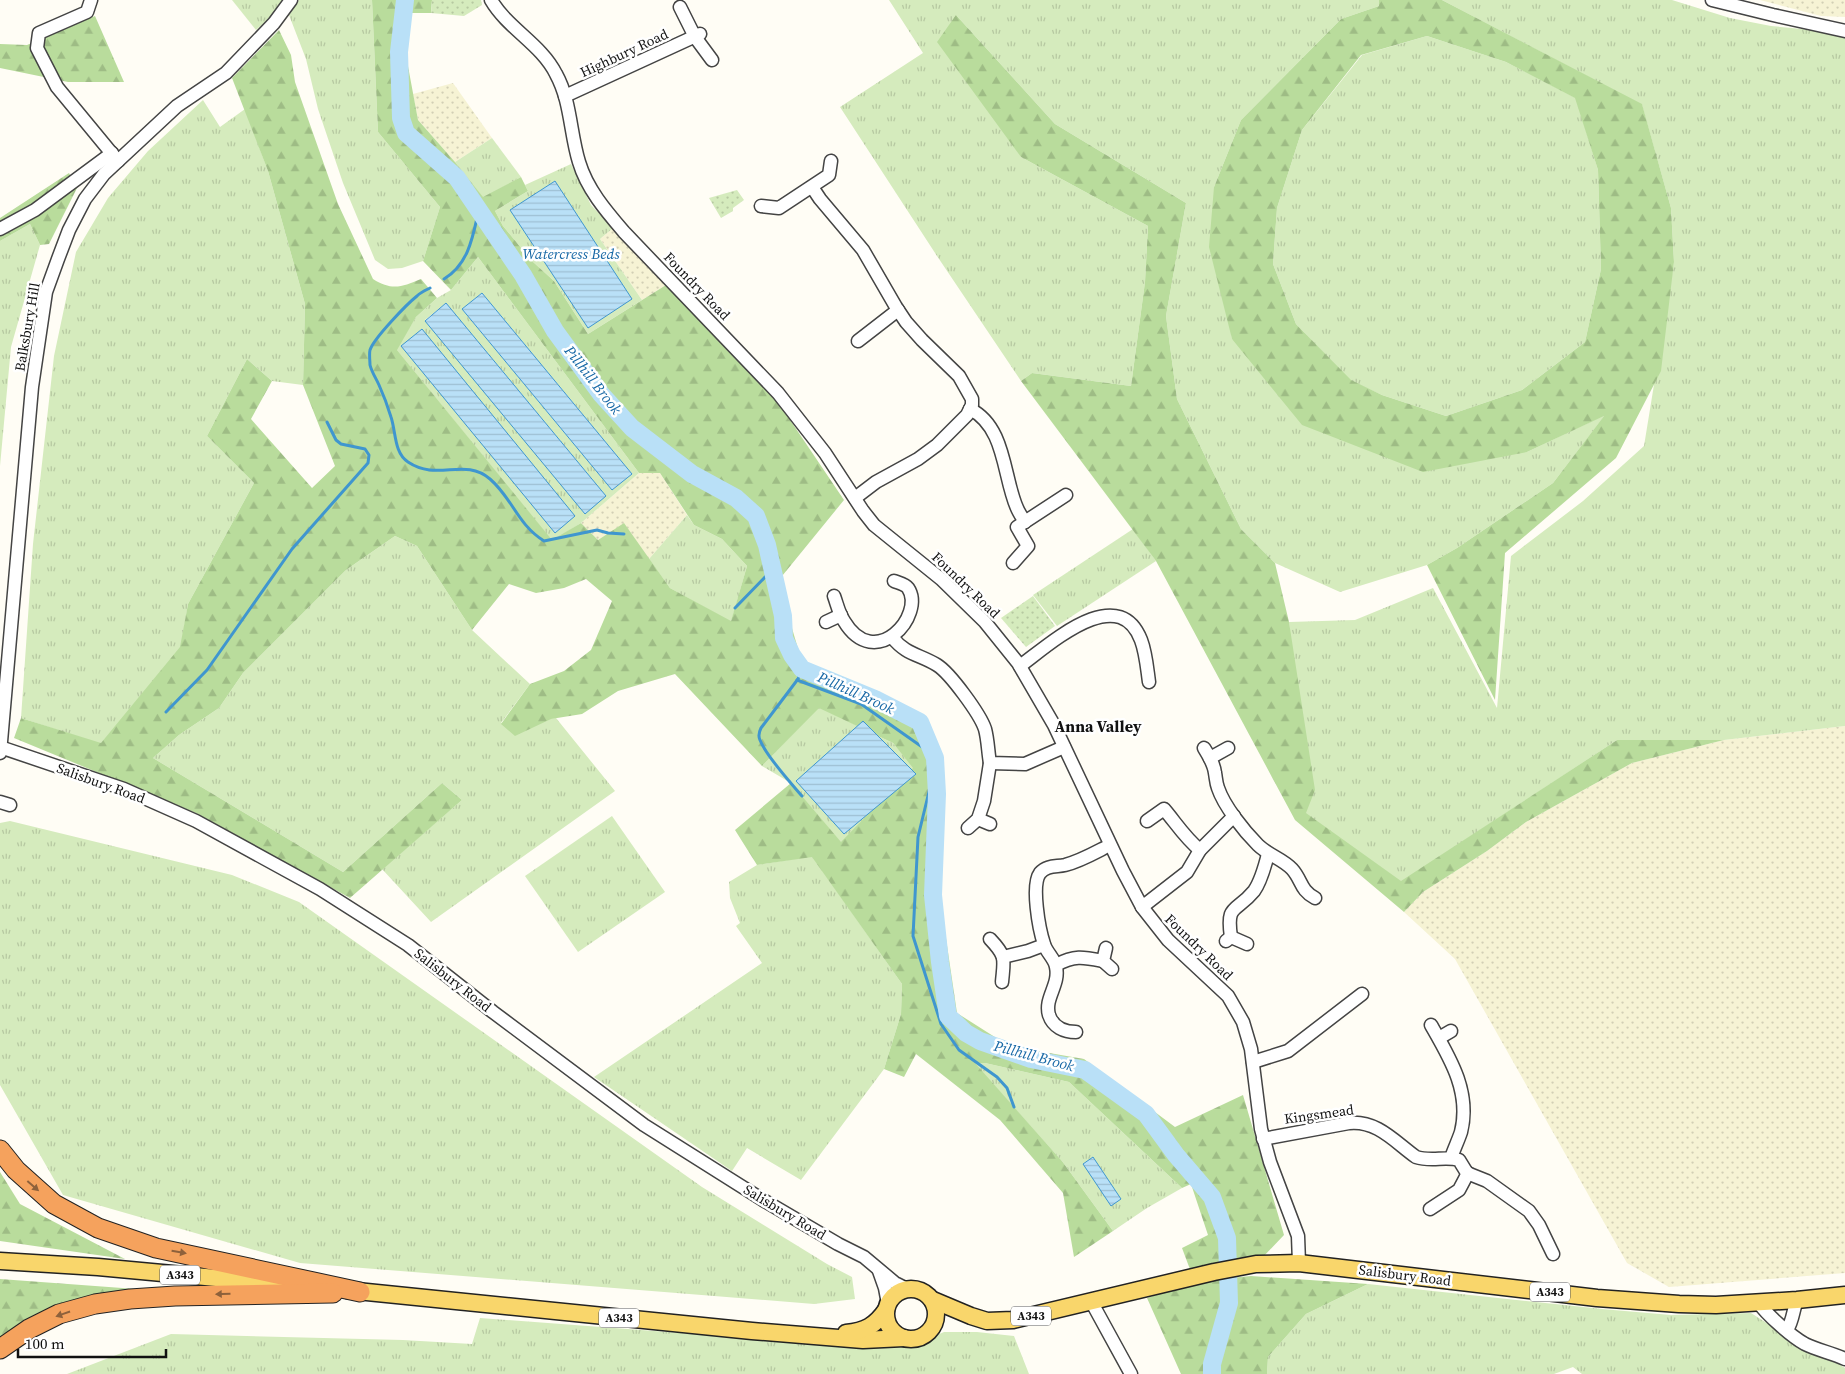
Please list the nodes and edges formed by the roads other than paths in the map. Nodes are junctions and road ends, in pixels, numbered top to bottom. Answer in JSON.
{"nodes":[{"id":1,"x":90,"y":0,"type":"edge"},
{"id":2,"x":291,"y":0,"type":"edge"},
{"id":3,"x":491,"y":0,"type":"edge"},
{"id":4,"x":1712,"y":0,"type":"edge"},
{"id":5,"x":680,"y":7,"type":"dead end"},
{"id":6,"x":1845,"y":31,"type":"edge"},
{"id":7,"x":697,"y":36,"type":"junction"},
{"id":8,"x":712,"y":60,"type":"dead end"},
{"id":9,"x":565,"y":96,"type":"junction"},
{"id":10,"x":115,"y":157,"type":"junction"},
{"id":11,"x":831,"y":162,"type":"dead end"},
{"id":12,"x":812,"y":187,"type":"junction"},
{"id":13,"x":762,"y":206,"type":"dead end"},
{"id":14,"x":0,"y":229,"type":"edge"},
{"id":15,"x":898,"y":310,"type":"junction"},
{"id":16,"x":858,"y":341,"type":"dead end"},
{"id":17,"x":970,"y":409,"type":"junction"},
{"id":18,"x":1066,"y":494,"type":"dead end"},
{"id":19,"x":855,"y":498,"type":"junction"},
{"id":20,"x":1025,"y":522,"type":"junction"},
{"id":21,"x":1013,"y":563,"type":"dead end"},
{"id":22,"x":894,"y":581,"type":"dead end"},
{"id":23,"x":834,"y":596,"type":"dead end"},
{"id":24,"x":841,"y":615,"type":"junction"},
{"id":25,"x":826,"y":622,"type":"dead end"},
{"id":26,"x":892,"y":637,"type":"junction"},
{"id":27,"x":1020,"y":666,"type":"junction"},
{"id":28,"x":1149,"y":682,"type":"dead end"},
{"id":29,"x":1064,"y":747,"type":"junction"},
{"id":30,"x":1228,"y":748,"type":"dead end"},
{"id":31,"x":0,"y":750,"type":"edge"},
{"id":32,"x":990,"y":763,"type":"junction"},
{"id":33,"x":1234,"y":816,"type":"junction"},
{"id":34,"x":978,"y":819,"type":"junction"},
{"id":35,"x":1147,"y":821,"type":"dead end"},
{"id":36,"x":990,"y":824,"type":"dead end"},
{"id":37,"x":968,"y":828,"type":"dead end"},
{"id":38,"x":1110,"y":845,"type":"junction"},
{"id":39,"x":1200,"y":850,"type":"junction"},
{"id":40,"x":1268,"y":854,"type":"junction"},
{"id":41,"x":1315,"y":898,"type":"dead end"},
{"id":42,"x":1142,"y":907,"type":"junction"},
{"id":43,"x":990,"y":939,"type":"dead end"},
{"id":44,"x":1247,"y":944,"type":"dead end"},
{"id":45,"x":1044,"y":945,"type":"junction"},
{"id":46,"x":1106,"y":948,"type":"dead end"},
{"id":47,"x":1003,"y":957,"type":"junction"},
{"id":48,"x":1056,"y":965,"type":"junction"},
{"id":49,"x":1002,"y":982,"type":"dead end"},
{"id":50,"x":1362,"y":994,"type":"dead end"},
{"id":51,"x":1431,"y":1025,"type":"dead end"},
{"id":52,"x":1451,"y":1031,"type":"dead end"},
{"id":53,"x":1076,"y":1032,"type":"dead end"},
{"id":54,"x":1439,"y":1038,"type":"junction"},
{"id":55,"x":1253,"y":1062,"type":"junction"},
{"id":56,"x":1263,"y":1139,"type":"junction"},
{"id":57,"x":0,"y":1150,"type":"edge"},
{"id":58,"x":1451,"y":1158,"type":"junction"},
{"id":59,"x":1468,"y":1174,"type":"junction"},
{"id":60,"x":1430,"y":1209,"type":"dead end"},
{"id":61,"x":1553,"y":1254,"type":"dead end"},
{"id":62,"x":0,"y":1262,"type":"edge"},
{"id":63,"x":1299,"y":1263,"type":"junction"},
{"id":64,"x":877,"y":1266,"type":"junction"},
{"id":65,"x":907,"y":1289,"type":"junction"},
{"id":66,"x":360,"y":1292,"type":"junction"},
{"id":67,"x":1845,"y":1295,"type":"edge"},
{"id":68,"x":933,"y":1300,"type":"junction"},
{"id":69,"x":1797,"y":1300,"type":"junction"},
{"id":70,"x":1091,"y":1302,"type":"junction"},
{"id":71,"x":1758,"y":1302,"type":"junction"},
{"id":72,"x":887,"y":1307,"type":"junction"},
{"id":73,"x":971,"y":1316,"type":"junction"},
{"id":74,"x":932,"y":1328,"type":"junction"},
{"id":75,"x":1787,"y":1330,"type":"junction"},
{"id":76,"x":826,"y":1336,"type":"junction"},
{"id":77,"x":904,"y":1338,"type":"junction"},
{"id":78,"x":0,"y":1348,"type":"edge"},
{"id":79,"x":1845,"y":1359,"type":"edge"},
{"id":80,"x":1131,"y":1374,"type":"edge"}],
"edges":[{"from":1,"to":10,"type":"street"},
{"from":2,"to":10,"type":"street","name":"Balksbury Hill"},
{"from":3,"to":9,"type":"street","name":"Foundry Road"},
{"from":4,"to":6,"type":"street"},
{"from":5,"to":7,"type":"street"},
{"from":7,"to":8,"type":"street"},
{"from":7,"to":9,"type":"street","name":"Highbury Road"},
{"from":9,"to":19,"type":"street","name":"Foundry Road"},
{"from":10,"to":14,"type":"street"},
{"from":10,"to":31,"type":"street","name":"Balksbury Hill"},
{"from":11,"to":12,"type":"street"},
{"from":12,"to":13,"type":"street"},
{"from":12,"to":15,"type":"street"},
{"from":15,"to":16,"type":"street"},
{"from":15,"to":17,"type":"street"},
{"from":17,"to":19,"type":"street"},
{"from":17,"to":20,"type":"street"},
{"from":18,"to":20,"type":"street"},
{"from":19,"to":27,"type":"street","name":"Foundry Road"},
{"from":20,"to":21,"type":"street"},
{"from":22,"to":26,"type":"street"},
{"from":23,"to":24,"type":"street"},
{"from":24,"to":25,"type":"street"},
{"from":24,"to":26,"type":"street"},
{"from":26,"to":32,"type":"street"},
{"from":27,"to":28,"type":"street"},
{"from":27,"to":29,"type":"street","name":"Foundry Road"},
{"from":29,"to":32,"type":"street"},
{"from":29,"to":38,"type":"street","name":"Foundry Road"},
{"from":30,"to":33,"type":"street"},
{"from":31,"to":64,"type":"street","name":"Salisbury Road"},
{"from":32,"to":34,"type":"street"},
{"from":33,"to":39,"type":"street"},
{"from":33,"to":40,"type":"street"},
{"from":34,"to":36,"type":"street"},
{"from":34,"to":37,"type":"street"},
{"from":35,"to":39,"type":"street"},
{"from":38,"to":42,"type":"street","name":"Foundry Road"},
{"from":38,"to":45,"type":"street"},
{"from":39,"to":42,"type":"street"},
{"from":40,"to":41,"type":"street"},
{"from":40,"to":44,"type":"street"},
{"from":42,"to":55,"type":"street","name":"Foundry Road"},
{"from":43,"to":47,"type":"street"},
{"from":45,"to":47,"type":"street"},
{"from":45,"to":48,"type":"street"},
{"from":46,"to":48,"type":"street"},
{"from":47,"to":49,"type":"street"},
{"from":48,"to":53,"type":"street"},
{"from":50,"to":55,"type":"street"},
{"from":51,"to":54,"type":"street"},
{"from":52,"to":54,"type":"street"},
{"from":54,"to":58,"type":"street"},
{"from":55,"to":56,"type":"street","name":"Foundry Road"},
{"from":56,"to":58,"type":"street","name":"Kingsmead"},
{"from":56,"to":63,"type":"street","name":"Foundry Road"},
{"from":57,"to":66,"type":"highway","one_way":true},
{"from":58,"to":59,"type":"street"},
{"from":59,"to":60,"type":"street"},
{"from":59,"to":61,"type":"street"},
{"from":62,"to":66,"type":"main road","number":"A343"},
{"from":63,"to":70,"type":"main road","name":"Salisbury Road","number":"A343"},
{"from":63,"to":71,"type":"main road","name":"Salisbury Road","number":"A343"},
{"from":64,"to":65,"type":"street","name":"Salisbury Road"},
{"from":64,"to":72,"type":"street"},
{"from":65,"to":68,"type":"main road"},
{"from":65,"to":72,"type":"main road"},
{"from":66,"to":76,"type":"main road","number":"A343"},
{"from":66,"to":78,"type":"highway","one_way":true},
{"from":67,"to":69,"type":"main road","name":"Salisbury Road","number":"A343"},
{"from":68,"to":73,"type":"main road","name":"Salisbury Road","number":"A343"},
{"from":68,"to":74,"type":"main road"},
{"from":69,"to":71,"type":"main road","name":"Salisbury Road","number":"A343"},
{"from":69,"to":75,"type":"street"},
{"from":70,"to":73,"type":"main road","name":"Salisbury Road","number":"A343"},
{"from":70,"to":80,"type":"street"},
{"from":71,"to":75,"type":"street"},
{"from":72,"to":76,"type":"main road","number":"A343"},
{"from":72,"to":77,"type":"main road"},
{"from":73,"to":74,"type":"main road","name":"Salisbury Road","number":"A343"},
{"from":74,"to":77,"type":"main road"},
{"from":75,"to":79,"type":"street"},
{"from":76,"to":77,"type":"main road","number":"A343"}]}
